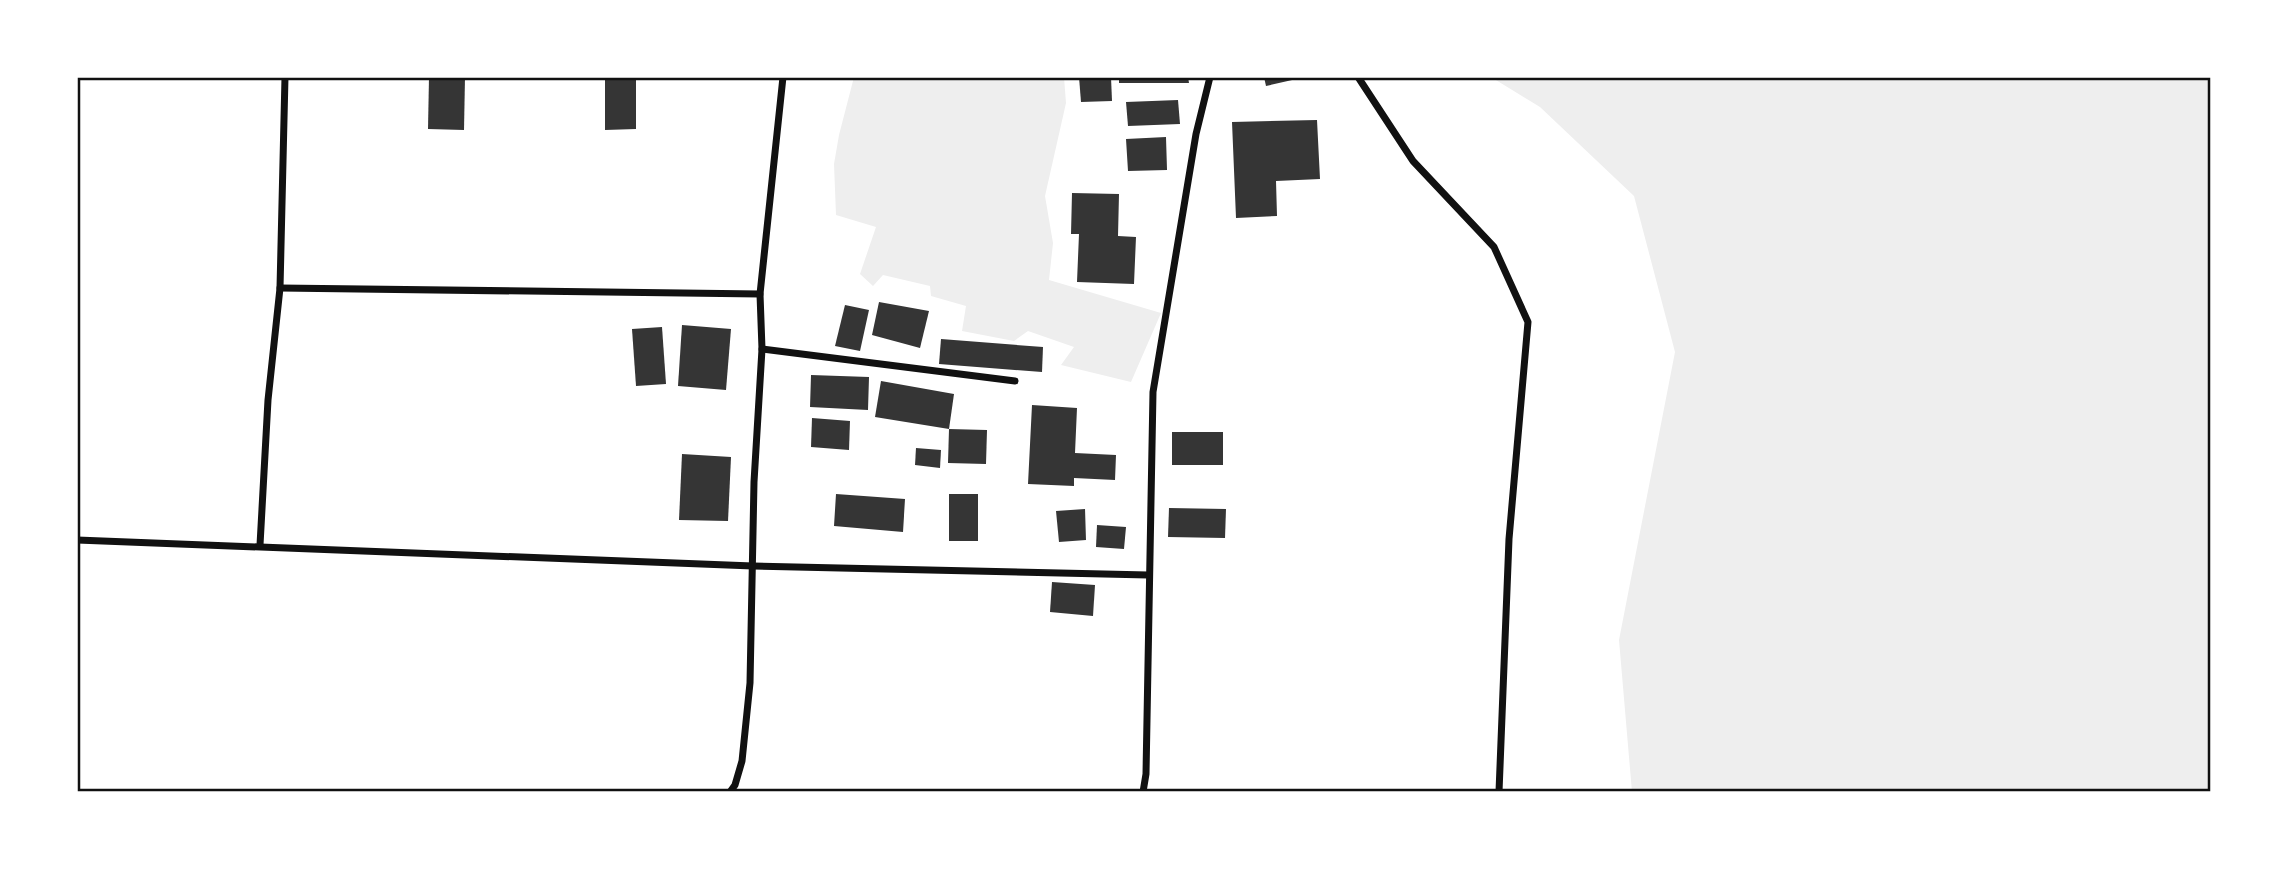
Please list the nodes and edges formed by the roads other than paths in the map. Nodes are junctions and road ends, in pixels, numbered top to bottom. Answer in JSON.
{"nodes":[{"id":1,"x":285,"y":77,"type":"edge"},
{"id":2,"x":783,"y":77,"type":"edge"},
{"id":3,"x":1210,"y":77,"type":"edge"},
{"id":4,"x":1358,"y":77,"type":"edge"},
{"id":5,"x":280,"y":288,"type":"junction"},
{"id":6,"x":760,"y":294,"type":"junction"},
{"id":7,"x":762,"y":349,"type":"junction"},
{"id":8,"x":1015,"y":381,"type":"dead end"},
{"id":9,"x":77,"y":540,"type":"edge"},
{"id":10,"x":260,"y":545,"type":"junction"},
{"id":11,"x":753,"y":566,"type":"junction"},
{"id":12,"x":1148,"y":575,"type":"junction"},
{"id":13,"x":732,"y":789,"type":"edge"},
{"id":14,"x":1143,"y":792,"type":"edge"},
{"id":15,"x":1499,"y":792,"type":"edge"}],
"edges":[{"from":1,"to":5,"type":"street"},
{"from":2,"to":6,"type":"street"},
{"from":3,"to":12,"type":"street"},
{"from":4,"to":15,"type":"street"},
{"from":5,"to":6,"type":"street"},
{"from":5,"to":10,"type":"street"},
{"from":6,"to":7,"type":"street"},
{"from":7,"to":8,"type":"street"},
{"from":7,"to":11,"type":"street"},
{"from":9,"to":10,"type":"street"},
{"from":10,"to":11,"type":"street"},
{"from":11,"to":12,"type":"street"},
{"from":11,"to":13,"type":"street"},
{"from":12,"to":14,"type":"street"}]}
